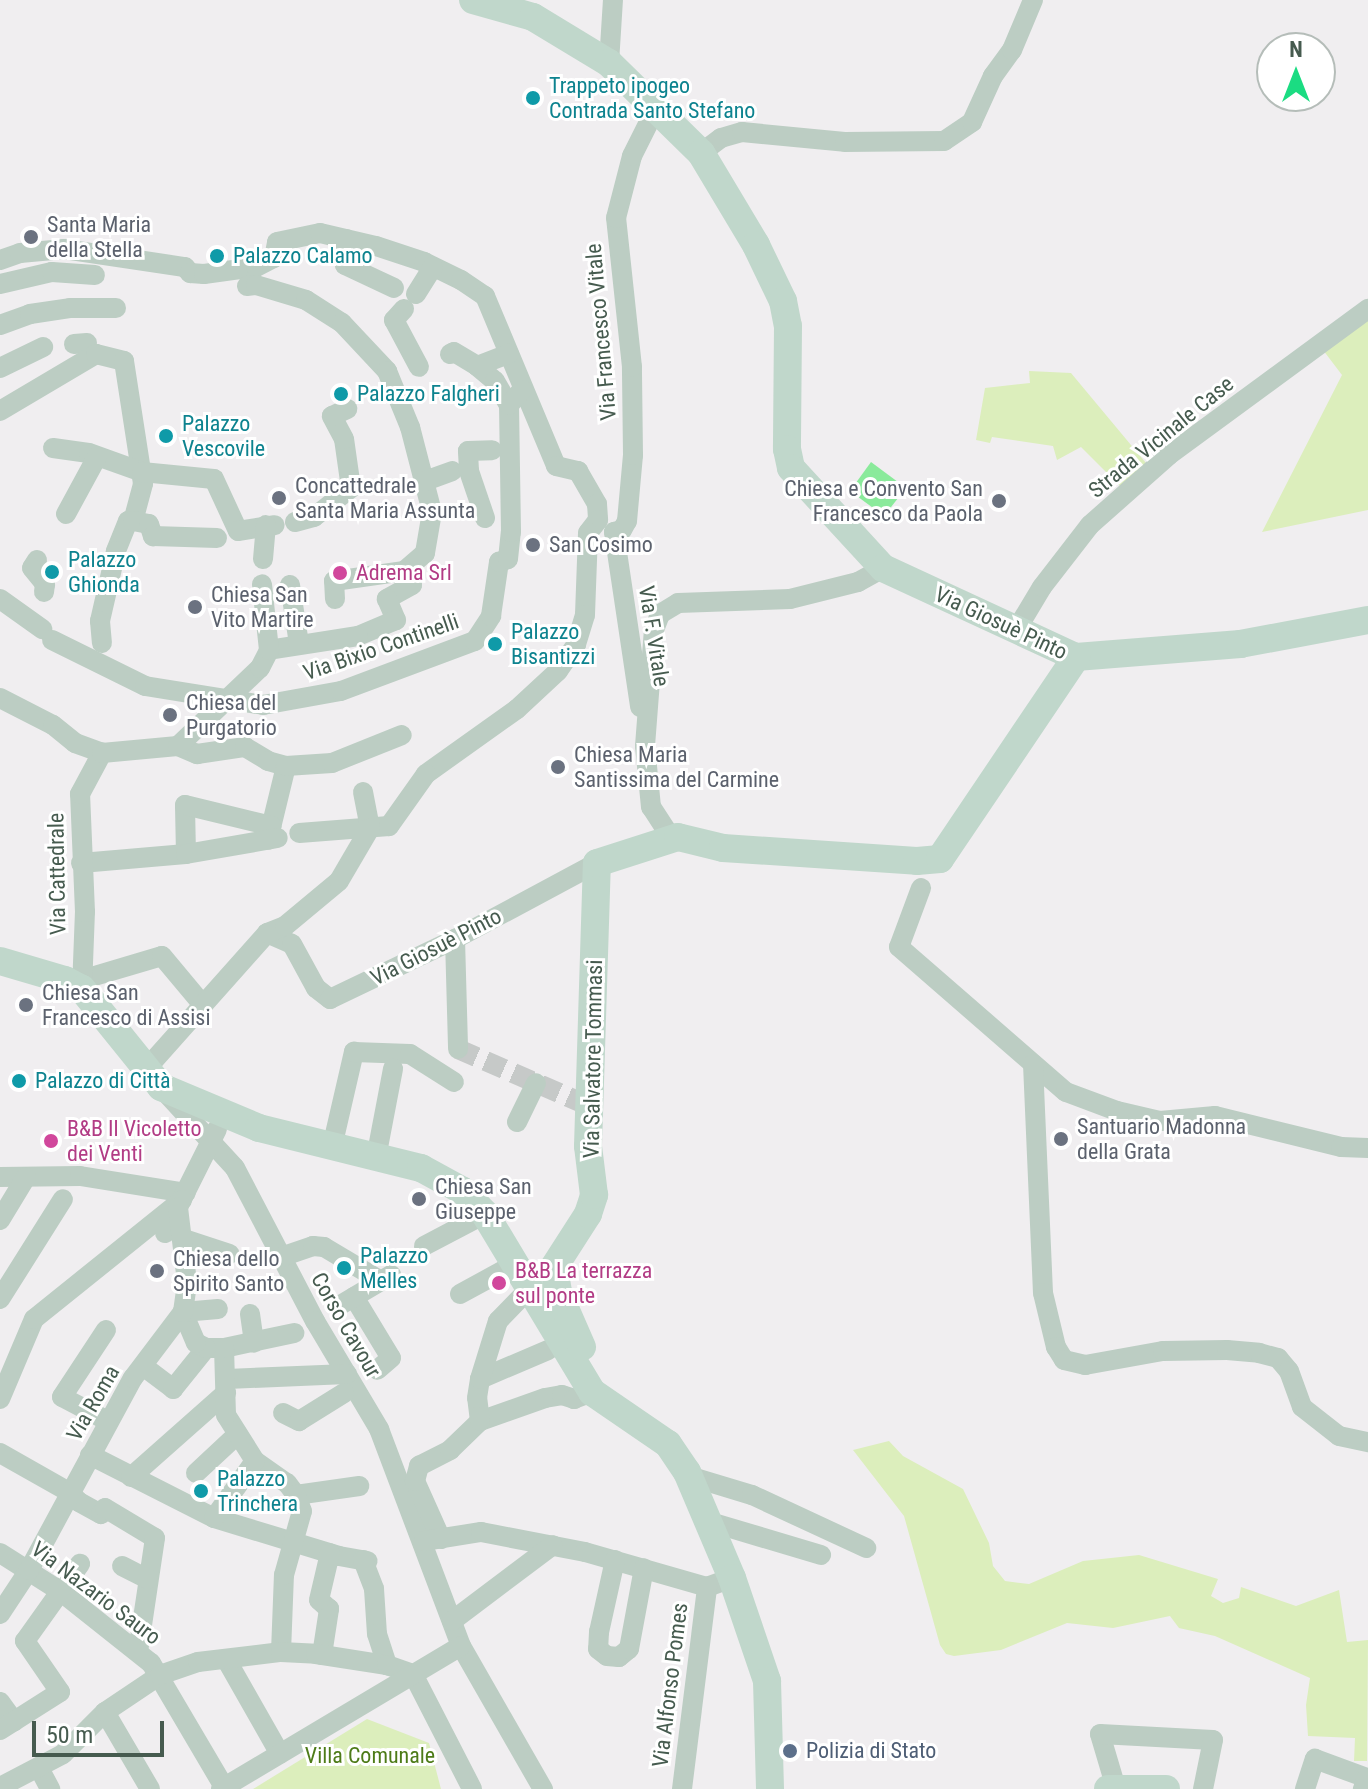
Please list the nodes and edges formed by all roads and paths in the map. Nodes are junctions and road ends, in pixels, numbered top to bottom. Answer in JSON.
{"nodes":[{"id":1,"x":473,"y":0,"type":"edge"},
{"id":2,"x":613,"y":0,"type":"edge"},
{"id":3,"x":1033,"y":0,"type":"edge"},
{"id":4,"x":609,"y":63,"type":"junction"},
{"id":5,"x":656,"y":108,"type":"junction"},
{"id":6,"x":701,"y":153,"type":"junction"},
{"id":7,"x":346,"y":239,"type":"junction"},
{"id":8,"x":0,"y":260,"type":"edge"},
{"id":9,"x":433,"y":267,"type":"junction"},
{"id":10,"x":95,"y":275,"type":"dead end"},
{"id":11,"x":0,"y":284,"type":"edge"},
{"id":12,"x":247,"y":286,"type":"dead end"},
{"id":13,"x":394,"y":288,"type":"dead end"},
{"id":14,"x":116,"y":308,"type":"dead end"},
{"id":15,"x":1368,"y":309,"type":"edge"},
{"id":16,"x":0,"y":325,"type":"edge"},
{"id":17,"x":43,"y":347,"type":"dead end"},
{"id":18,"x":450,"y":354,"type":"dead end"},
{"id":19,"x":509,"y":354,"type":"junction"},
{"id":20,"x":477,"y":366,"type":"junction"},
{"id":21,"x":0,"y":368,"type":"edge"},
{"id":22,"x":394,"y":383,"type":"junction"},
{"id":23,"x":516,"y":398,"type":"junction"},
{"id":24,"x":347,"y":409,"type":"dead end"},
{"id":25,"x":0,"y":411,"type":"edge"},
{"id":26,"x":53,"y":448,"type":"dead end"},
{"id":27,"x":492,"y":450,"type":"dead end"},
{"id":28,"x":97,"y":457,"type":"junction"},
{"id":29,"x":461,"y":471,"type":"junction"},
{"id":30,"x":142,"y":472,"type":"junction"},
{"id":31,"x":425,"y":481,"type":"junction"},
{"id":32,"x":66,"y":514,"type":"dead end"},
{"id":33,"x":485,"y":518,"type":"dead end"},
{"id":34,"x":603,"y":519,"type":"junction"},
{"id":35,"x":133,"y":521,"type":"junction"},
{"id":36,"x":279,"y":524,"type":"junction"},
{"id":37,"x":224,"y":531,"type":"junction"},
{"id":38,"x":263,"y":559,"type":"dead end"},
{"id":39,"x":37,"y":560,"type":"dead end"},
{"id":40,"x":883,"y":568,"type":"junction"},
{"id":41,"x":404,"y":571,"type":"junction"},
{"id":42,"x":262,"y":584,"type":"dead end"},
{"id":43,"x":290,"y":585,"type":"dead end"},
{"id":44,"x":334,"y":590,"type":"dead end"},
{"id":45,"x":44,"y":592,"type":"dead end"},
{"id":46,"x":0,"y":599,"type":"edge"},
{"id":47,"x":1368,"y":620,"type":"edge"},
{"id":48,"x":1015,"y":632,"type":"junction"},
{"id":49,"x":102,"y":643,"type":"dead end"},
{"id":50,"x":299,"y":644,"type":"junction"},
{"id":51,"x":269,"y":650,"type":"junction"},
{"id":52,"x":1076,"y":657,"type":"junction"},
{"id":53,"x":0,"y":698,"type":"edge"},
{"id":54,"x":229,"y":698,"type":"junction"},
{"id":55,"x":402,"y":735,"type":"dead end"},
{"id":56,"x":178,"y":746,"type":"junction"},
{"id":57,"x":645,"y":746,"type":"junction"},
{"id":58,"x":102,"y":753,"type":"junction"},
{"id":59,"x":286,"y":766,"type":"junction"},
{"id":60,"x":363,"y":792,"type":"dead end"},
{"id":61,"x":370,"y":828,"type":"junction"},
{"id":62,"x":299,"y":833,"type":"dead end"},
{"id":63,"x":273,"y":835,"type":"junction"},
{"id":64,"x":672,"y":839,"type":"junction"},
{"id":65,"x":186,"y":854,"type":"junction"},
{"id":66,"x":81,"y":863,"type":"junction"},
{"id":67,"x":597,"y":863,"type":"junction"},
{"id":68,"x":921,"y":888,"type":"dead end"},
{"id":69,"x":267,"y":933,"type":"junction"},
{"id":70,"x":455,"y":939,"type":"junction"},
{"id":71,"x":0,"y":961,"type":"edge"},
{"id":72,"x":82,"y":984,"type":"junction"},
{"id":73,"x":203,"y":1005,"type":"junction"},
{"id":74,"x":458,"y":1049,"type":"dead end"},
{"id":75,"x":1033,"y":1064,"type":"junction"},
{"id":76,"x":393,"y":1069,"type":"dead end"},
{"id":77,"x":154,"y":1078,"type":"junction"},
{"id":78,"x":454,"y":1082,"type":"dead end"},
{"id":79,"x":536,"y":1083,"type":"dead end"},
{"id":80,"x":517,"y":1122,"type":"dead end"},
{"id":81,"x":220,"y":1129,"type":"junction"},
{"id":82,"x":332,"y":1147,"type":"junction"},
{"id":83,"x":1368,"y":1148,"type":"edge"},
{"id":84,"x":376,"y":1158,"type":"junction"},
{"id":85,"x":0,"y":1177,"type":"edge"},
{"id":86,"x":26,"y":1177,"type":"junction"},
{"id":87,"x":63,"y":1199,"type":"dead end"},
{"id":88,"x":182,"y":1200,"type":"junction"},
{"id":89,"x":485,"y":1214,"type":"junction"},
{"id":90,"x":0,"y":1220,"type":"edge"},
{"id":91,"x":175,"y":1236,"type":"junction"},
{"id":92,"x":424,"y":1246,"type":"dead end"},
{"id":93,"x":230,"y":1254,"type":"dead end"},
{"id":94,"x":281,"y":1257,"type":"junction"},
{"id":95,"x":515,"y":1264,"type":"junction"},
{"id":96,"x":460,"y":1294,"type":"dead end"},
{"id":97,"x":522,"y":1296,"type":"dead end"},
{"id":98,"x":0,"y":1299,"type":"edge"},
{"id":99,"x":218,"y":1309,"type":"dead end"},
{"id":100,"x":183,"y":1312,"type":"junction"},
{"id":101,"x":250,"y":1314,"type":"dead end"},
{"id":102,"x":106,"y":1330,"type":"dead end"},
{"id":103,"x":294,"y":1333,"type":"dead end"},
{"id":104,"x":254,"y":1343,"type":"junction"},
{"id":105,"x":215,"y":1348,"type":"junction"},
{"id":106,"x":548,"y":1350,"type":"dead end"},
{"id":107,"x":143,"y":1366,"type":"junction"},
{"id":108,"x":377,"y":1370,"type":"dead end"},
{"id":109,"x":480,"y":1379,"type":"junction"},
{"id":110,"x":346,"y":1384,"type":"junction"},
{"id":111,"x":227,"y":1386,"type":"junction"},
{"id":112,"x":592,"y":1392,"type":"junction"},
{"id":113,"x":0,"y":1399,"type":"edge"},
{"id":114,"x":283,"y":1413,"type":"dead end"},
{"id":115,"x":108,"y":1421,"type":"junction"},
{"id":116,"x":480,"y":1421,"type":"junction"},
{"id":117,"x":238,"y":1434,"type":"junction"},
{"id":118,"x":1368,"y":1442,"type":"edge"},
{"id":119,"x":668,"y":1444,"type":"junction"},
{"id":120,"x":0,"y":1453,"type":"edge"},
{"id":121,"x":90,"y":1455,"type":"junction"},
{"id":122,"x":255,"y":1461,"type":"junction"},
{"id":123,"x":196,"y":1473,"type":"dead end"},
{"id":124,"x":131,"y":1477,"type":"junction"},
{"id":125,"x":700,"y":1478,"type":"junction"},
{"id":126,"x":359,"y":1486,"type":"dead end"},
{"id":127,"x":69,"y":1492,"type":"junction"},
{"id":128,"x":296,"y":1495,"type":"junction"},
{"id":129,"x":214,"y":1518,"type":"junction"},
{"id":130,"x":707,"y":1521,"type":"junction"},
{"id":131,"x":433,"y":1540,"type":"junction"},
{"id":132,"x":294,"y":1542,"type":"junction"},
{"id":133,"x":553,"y":1545,"type":"junction"},
{"id":134,"x":866,"y":1548,"type":"dead end"},
{"id":135,"x":0,"y":1553,"type":"edge"},
{"id":136,"x":330,"y":1553,"type":"junction"},
{"id":137,"x":821,"y":1555,"type":"dead end"},
{"id":138,"x":615,"y":1560,"type":"junction"},
{"id":139,"x":80,"y":1564,"type":"dead end"},
{"id":140,"x":122,"y":1566,"type":"dead end"},
{"id":141,"x":644,"y":1568,"type":"junction"},
{"id":142,"x":29,"y":1570,"type":"junction"},
{"id":143,"x":148,"y":1579,"type":"junction"},
{"id":144,"x":719,"y":1583,"type":"junction"},
{"id":145,"x":60,"y":1591,"type":"junction"},
{"id":146,"x":0,"y":1614,"type":"edge"},
{"id":147,"x":452,"y":1621,"type":"junction"},
{"id":148,"x":461,"y":1646,"type":"junction"},
{"id":149,"x":138,"y":1652,"type":"junction"},
{"id":150,"x":281,"y":1652,"type":"junction"},
{"id":151,"x":322,"y":1655,"type":"junction"},
{"id":152,"x":226,"y":1659,"type":"junction"},
{"id":153,"x":387,"y":1665,"type":"junction"},
{"id":154,"x":413,"y":1674,"type":"junction"},
{"id":155,"x":160,"y":1675,"type":"junction"},
{"id":156,"x":0,"y":1702,"type":"edge"},
{"id":157,"x":105,"y":1712,"type":"junction"},
{"id":158,"x":7,"y":1726,"type":"edge"},
{"id":159,"x":280,"y":1754,"type":"junction"},
{"id":160,"x":1367,"y":1778,"type":"edge"},
{"id":161,"x":42,"y":1780,"type":"edge"},
{"id":162,"x":0,"y":1787,"type":"edge"},
{"id":163,"x":223,"y":1788,"type":"edge"},
{"id":164,"x":1116,"y":1788,"type":"edge"},
{"id":165,"x":150,"y":1789,"type":"edge"},
{"id":166,"x":472,"y":1789,"type":"edge"},
{"id":167,"x":543,"y":1789,"type":"edge"},
{"id":168,"x":682,"y":1789,"type":"edge"},
{"id":169,"x":770,"y":1789,"type":"edge"},
{"id":170,"x":1108,"y":1789,"type":"edge"},
{"id":171,"x":1164,"y":1789,"type":"edge"},
{"id":172,"x":1203,"y":1789,"type":"edge"},
{"id":173,"x":1305,"y":1789,"type":"edge"},
{"id":174,"x":1363,"y":1789,"type":"edge"}],
"edges":[{"from":1,"to":4,"type":"street"},
{"from":2,"to":4,"type":"street"},
{"from":3,"to":6,"type":"street"},
{"from":4,"to":5,"type":"street"},
{"from":5,"to":6,"type":"street"},
{"from":5,"to":34,"type":"street","name":"Via Francesco Vitale"},
{"from":6,"to":40,"type":"street"},
{"from":7,"to":8,"type":"street"},
{"from":7,"to":9,"type":"street"},
{"from":7,"to":13,"type":"street"},
{"from":9,"to":19,"type":"street"},
{"from":9,"to":22,"type":"street"},
{"from":10,"to":11,"type":"street"},
{"from":12,"to":22,"type":"street"},
{"from":14,"to":16,"type":"street"},
{"from":15,"to":48,"type":"street","name":"Strada Vicinale Case"},
{"from":17,"to":21,"type":"street"},
{"from":18,"to":20,"type":"street"},
{"from":19,"to":20,"type":"street"},
{"from":19,"to":23,"type":"street"},
{"from":20,"to":23,"type":"street"},
{"from":22,"to":31,"type":"street"},
{"from":23,"to":34,"type":"street"},
{"from":23,"to":54,"type":"street","name":"Via Bixio Continelli"},
{"from":24,"to":36,"type":"street"},
{"from":25,"to":30,"type":"street"},
{"from":26,"to":28,"type":"street"},
{"from":27,"to":29,"type":"street"},
{"from":28,"to":30,"type":"street"},
{"from":28,"to":32,"type":"street"},
{"from":29,"to":31,"type":"street"},
{"from":29,"to":33,"type":"street"},
{"from":30,"to":35,"type":"street"},
{"from":30,"to":37,"type":"street"},
{"from":31,"to":41,"type":"street"},
{"from":34,"to":57,"type":"street","name":"Via F. Vitale"},
{"from":34,"to":61,"type":"street","name":"Via Francesco Vitale"},
{"from":35,"to":37,"type":"street"},
{"from":35,"to":49,"type":"street"},
{"from":36,"to":37,"type":"street"},
{"from":36,"to":38,"type":"street"},
{"from":39,"to":45,"type":"street"},
{"from":40,"to":48,"type":"street","name":"Via Giosuè Pinto"},
{"from":40,"to":57,"type":"street"},
{"from":41,"to":44,"type":"street"},
{"from":41,"to":50,"type":"street"},
{"from":42,"to":51,"type":"street"},
{"from":43,"to":50,"type":"street"},
{"from":46,"to":54,"type":"street"},
{"from":47,"to":52,"type":"street"},
{"from":48,"to":52,"type":"street","name":"Via Giosuè Pinto"},
{"from":50,"to":51,"type":"street"},
{"from":51,"to":54,"type":"street"},
{"from":52,"to":64,"type":"street","name":"Via Giosuè Pinto"},
{"from":53,"to":58,"type":"street"},
{"from":54,"to":56,"type":"street"},
{"from":55,"to":59,"type":"street"},
{"from":56,"to":58,"type":"street"},
{"from":56,"to":59,"type":"street"},
{"from":57,"to":64,"type":"street"},
{"from":58,"to":66,"type":"street","name":"Via Cattedrale"},
{"from":59,"to":63,"type":"street"},
{"from":60,"to":61,"type":"street"},
{"from":61,"to":62,"type":"street"},
{"from":61,"to":69,"type":"street"},
{"from":63,"to":65,"type":"street"},
{"from":63,"to":65,"type":"street"},
{"from":64,"to":67,"type":"street","name":"Via Giosuè Pinto"},
{"from":65,"to":66,"type":"street"},
{"from":66,"to":72,"type":"street","name":"Via Cattedrale"},
{"from":67,"to":70,"type":"street","name":"Via Giosuè Pinto"},
{"from":67,"to":119,"type":"street","name":"Via Salvatore Tommasi"},
{"from":68,"to":75,"type":"street"},
{"from":69,"to":70,"type":"street","name":"Via Giosuè Pinto"},
{"from":69,"to":73,"type":"street"},
{"from":70,"to":74,"type":"street"},
{"from":71,"to":72,"type":"street"},
{"from":72,"to":73,"type":"street"},
{"from":72,"to":77,"type":"street"},
{"from":73,"to":77,"type":"street"},
{"from":75,"to":83,"type":"street"},
{"from":75,"to":118,"type":"street"},
{"from":76,"to":84,"type":"street"},
{"from":77,"to":81,"type":"street"},
{"from":78,"to":82,"type":"street"},
{"from":79,"to":80,"type":"street"},
{"from":81,"to":82,"type":"street"},
{"from":81,"to":88,"type":"street"},
{"from":81,"to":94,"type":"street","name":"Corso Cavour"},
{"from":82,"to":84,"type":"street"},
{"from":84,"to":89,"type":"street"},
{"from":85,"to":86,"type":"street"},
{"from":86,"to":88,"type":"street"},
{"from":86,"to":90,"type":"street"},
{"from":87,"to":98,"type":"street"},
{"from":88,"to":91,"type":"street"},
{"from":88,"to":113,"type":"street"},
{"from":89,"to":92,"type":"street"},
{"from":89,"to":95,"type":"street"},
{"from":91,"to":93,"type":"street"},
{"from":91,"to":100,"type":"street"},
{"from":94,"to":108,"type":"street"},
{"from":94,"to":110,"type":"street","name":"Corso Cavour"},
{"from":95,"to":96,"type":"street"},
{"from":95,"to":112,"type":"street"},
{"from":97,"to":109,"type":"street"},
{"from":99,"to":100,"type":"street"},
{"from":100,"to":105,"type":"street"},
{"from":100,"to":107,"type":"street","name":"Via Roma"},
{"from":101,"to":104,"type":"street"},
{"from":102,"to":115,"type":"street"},
{"from":103,"to":104,"type":"street"},
{"from":104,"to":105,"type":"street"},
{"from":105,"to":107,"type":"street"},
{"from":105,"to":111,"type":"street"},
{"from":106,"to":109,"type":"street"},
{"from":107,"to":115,"type":"street","name":"Via Roma"},
{"from":109,"to":116,"type":"street"},
{"from":110,"to":111,"type":"street"},
{"from":110,"to":114,"type":"street"},
{"from":110,"to":131,"type":"street","name":"Corso Cavour"},
{"from":111,"to":117,"type":"street"},
{"from":111,"to":124,"type":"street"},
{"from":112,"to":116,"type":"street"},
{"from":112,"to":119,"type":"street"},
{"from":115,"to":121,"type":"street","name":"Via Roma"},
{"from":116,"to":131,"type":"street"},
{"from":117,"to":122,"type":"street"},
{"from":117,"to":123,"type":"street"},
{"from":119,"to":125,"type":"street","name":"Via Salvatore Tommasi"},
{"from":120,"to":127,"type":"street"},
{"from":121,"to":124,"type":"street"},
{"from":121,"to":127,"type":"street","name":"Via Roma"},
{"from":122,"to":128,"type":"street"},
{"from":122,"to":129,"type":"street"},
{"from":124,"to":129,"type":"street"},
{"from":125,"to":130,"type":"street","name":"Via Salvatore Tommasi"},
{"from":125,"to":134,"type":"street"},
{"from":126,"to":128,"type":"street"},
{"from":127,"to":142,"type":"street","name":"Via Roma"},
{"from":127,"to":143,"type":"street"},
{"from":128,"to":132,"type":"street"},
{"from":129,"to":132,"type":"street"},
{"from":130,"to":137,"type":"street"},
{"from":130,"to":144,"type":"street","name":"Via Salvatore Tommasi"},
{"from":131,"to":133,"type":"street"},
{"from":131,"to":147,"type":"street"},
{"from":132,"to":136,"type":"street"},
{"from":132,"to":150,"type":"street"},
{"from":133,"to":138,"type":"street"},
{"from":133,"to":147,"type":"street"},
{"from":135,"to":142,"type":"street","name":"Via Nazario Sauro"},
{"from":136,"to":151,"type":"street"},
{"from":136,"to":153,"type":"street"},
{"from":138,"to":141,"type":"street"},
{"from":138,"to":141,"type":"street"},
{"from":139,"to":145,"type":"street"},
{"from":140,"to":143,"type":"street"},
{"from":141,"to":144,"type":"street"},
{"from":142,"to":145,"type":"street","name":"Via Nazario Sauro"},
{"from":142,"to":146,"type":"street","name":"Via Roma"},
{"from":143,"to":149,"type":"street"},
{"from":144,"to":168,"type":"street","name":"Via Alfonso Pomes"},
{"from":144,"to":169,"type":"street","name":"Via Salvatore Tommasi"},
{"from":145,"to":149,"type":"street","name":"Via Nazario Sauro"},
{"from":145,"to":158,"type":"street"},
{"from":147,"to":148,"type":"street"},
{"from":148,"to":154,"type":"street"},
{"from":148,"to":167,"type":"street"},
{"from":149,"to":155,"type":"street","name":"Via Nazario Sauro"},
{"from":150,"to":151,"type":"street"},
{"from":150,"to":152,"type":"street"},
{"from":151,"to":153,"type":"street"},
{"from":152,"to":155,"type":"street"},
{"from":152,"to":159,"type":"street"},
{"from":153,"to":154,"type":"street"},
{"from":154,"to":159,"type":"street"},
{"from":154,"to":166,"type":"street"},
{"from":155,"to":157,"type":"street"},
{"from":155,"to":163,"type":"street","name":"Via Nazario Sauro"},
{"from":156,"to":158,"type":"street"},
{"from":157,"to":161,"type":"street"},
{"from":157,"to":165,"type":"street"},
{"from":159,"to":163,"type":"street"},
{"from":160,"to":173,"type":"street"},
{"from":160,"to":174,"type":"street"},
{"from":161,"to":162,"type":"street"},
{"from":164,"to":170,"type":"street"},
{"from":164,"to":171,"type":"street"},
{"from":164,"to":172,"type":"street"}]}
